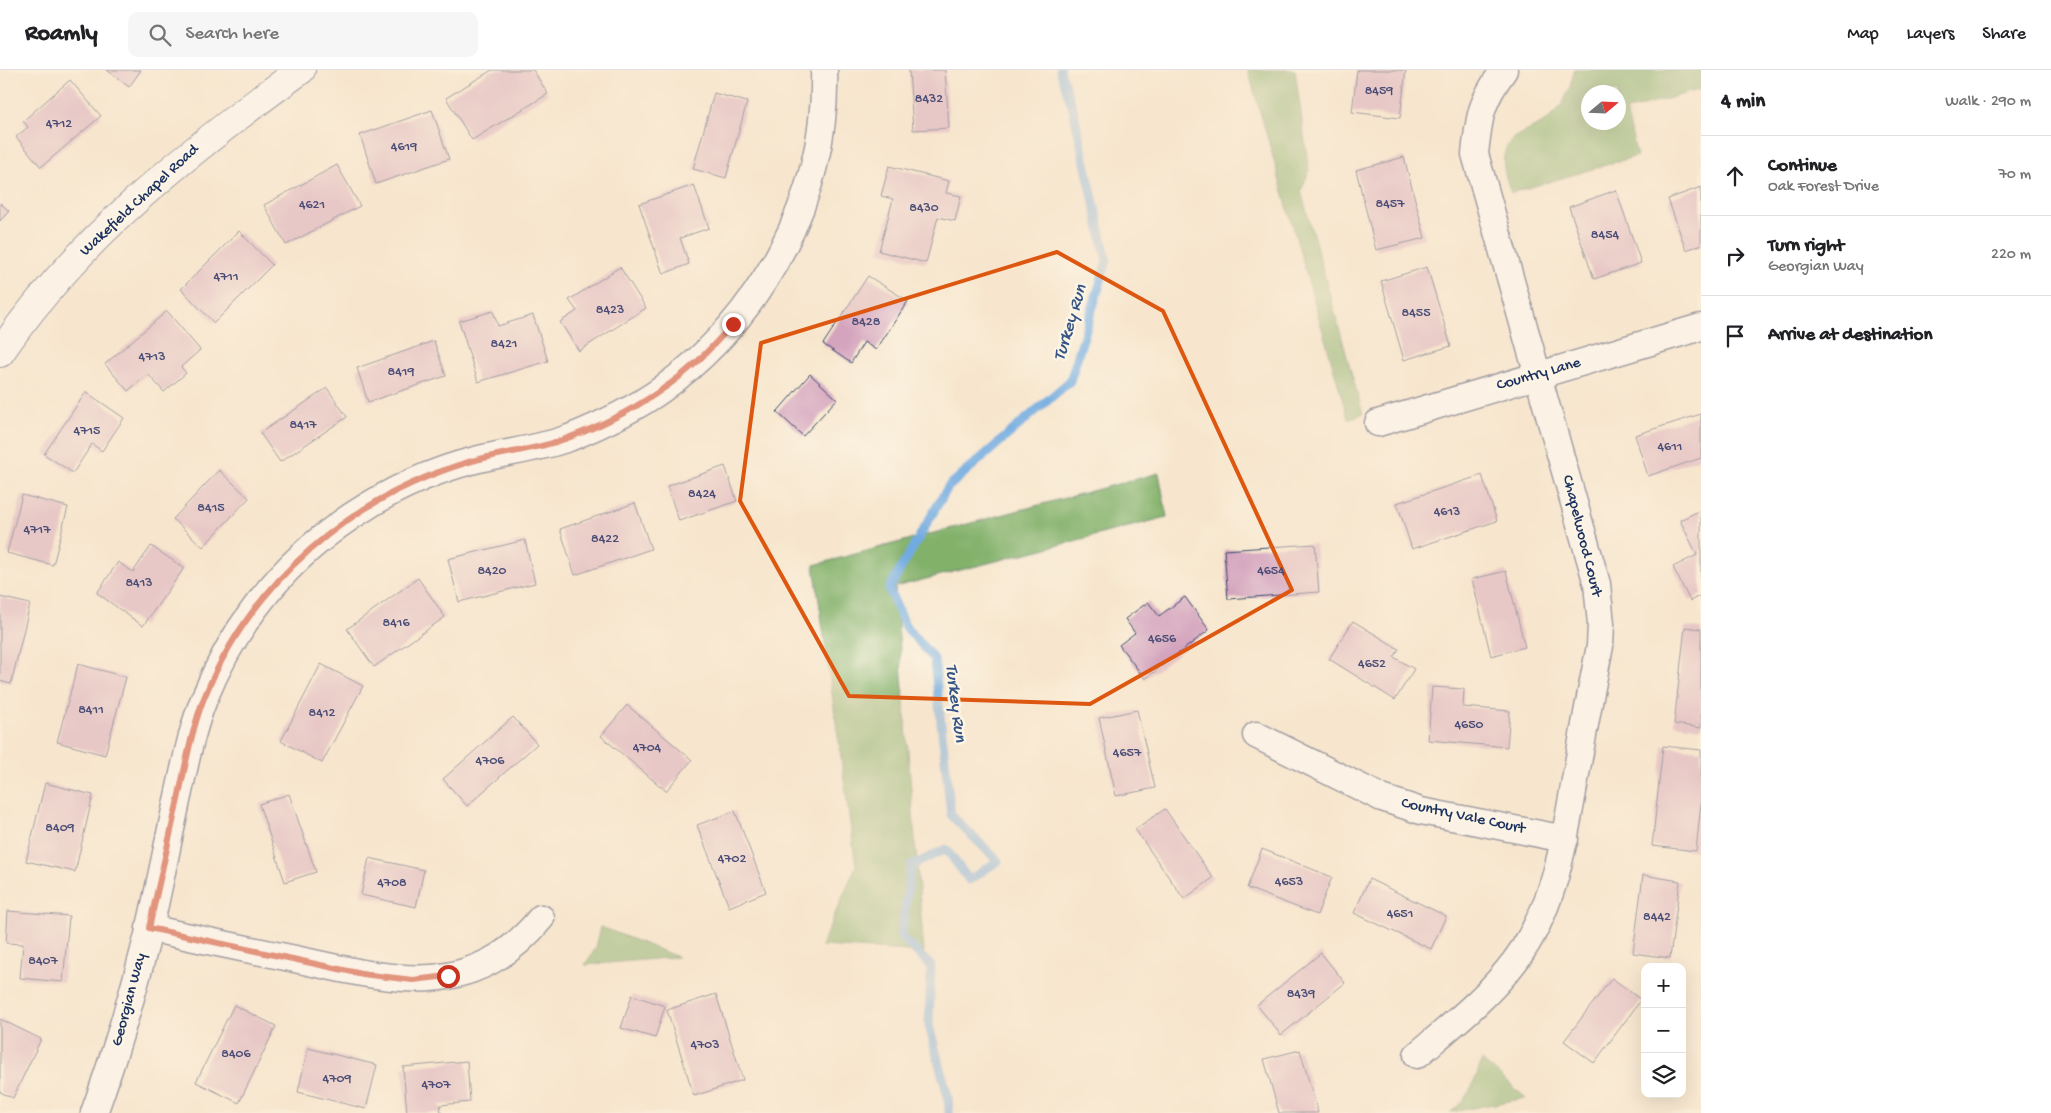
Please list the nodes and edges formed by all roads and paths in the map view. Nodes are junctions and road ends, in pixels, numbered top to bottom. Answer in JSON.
{"nodes":[{"id":1,"x":302,"y":70,"type":"edge"},
{"id":2,"x":824,"y":70,"type":"edge"},
{"id":3,"x":1504,"y":70,"type":"edge"},
{"id":4,"x":1701,"y":328,"type":"edge"},
{"id":5,"x":0,"y":353,"type":"edge"},
{"id":6,"x":1538,"y":375,"type":"junction"},
{"id":7,"x":1378,"y":423,"type":"dead end"},
{"id":8,"x":1256,"y":735,"type":"dead end"},
{"id":9,"x":1565,"y":839,"type":"junction"},
{"id":10,"x":541,"y":918,"type":"dead end"},
{"id":11,"x":149,"y":928,"type":"junction"},
{"id":12,"x":1417,"y":1055,"type":"dead end"},
{"id":13,"x":94,"y":1113,"type":"edge"}],
"edges":[{"from":1,"to":5,"type":"main road","name":"Wakefield Chapel Road"},
{"from":2,"to":11,"type":"street","name":"Georgian Way"},
{"from":3,"to":6,"type":"street","name":"Chapelwood Court"},
{"from":4,"to":6,"type":"street","name":"Country Lane"},
{"from":6,"to":7,"type":"street","name":"Country Lane"},
{"from":6,"to":9,"type":"street","name":"Chapelwood Court"},
{"from":8,"to":9,"type":"street","name":"Country Vale Court"},
{"from":9,"to":12,"type":"street","name":"Chapelwood Court"},
{"from":10,"to":11,"type":"street"},
{"from":11,"to":13,"type":"street","name":"Georgian Way"}]}
